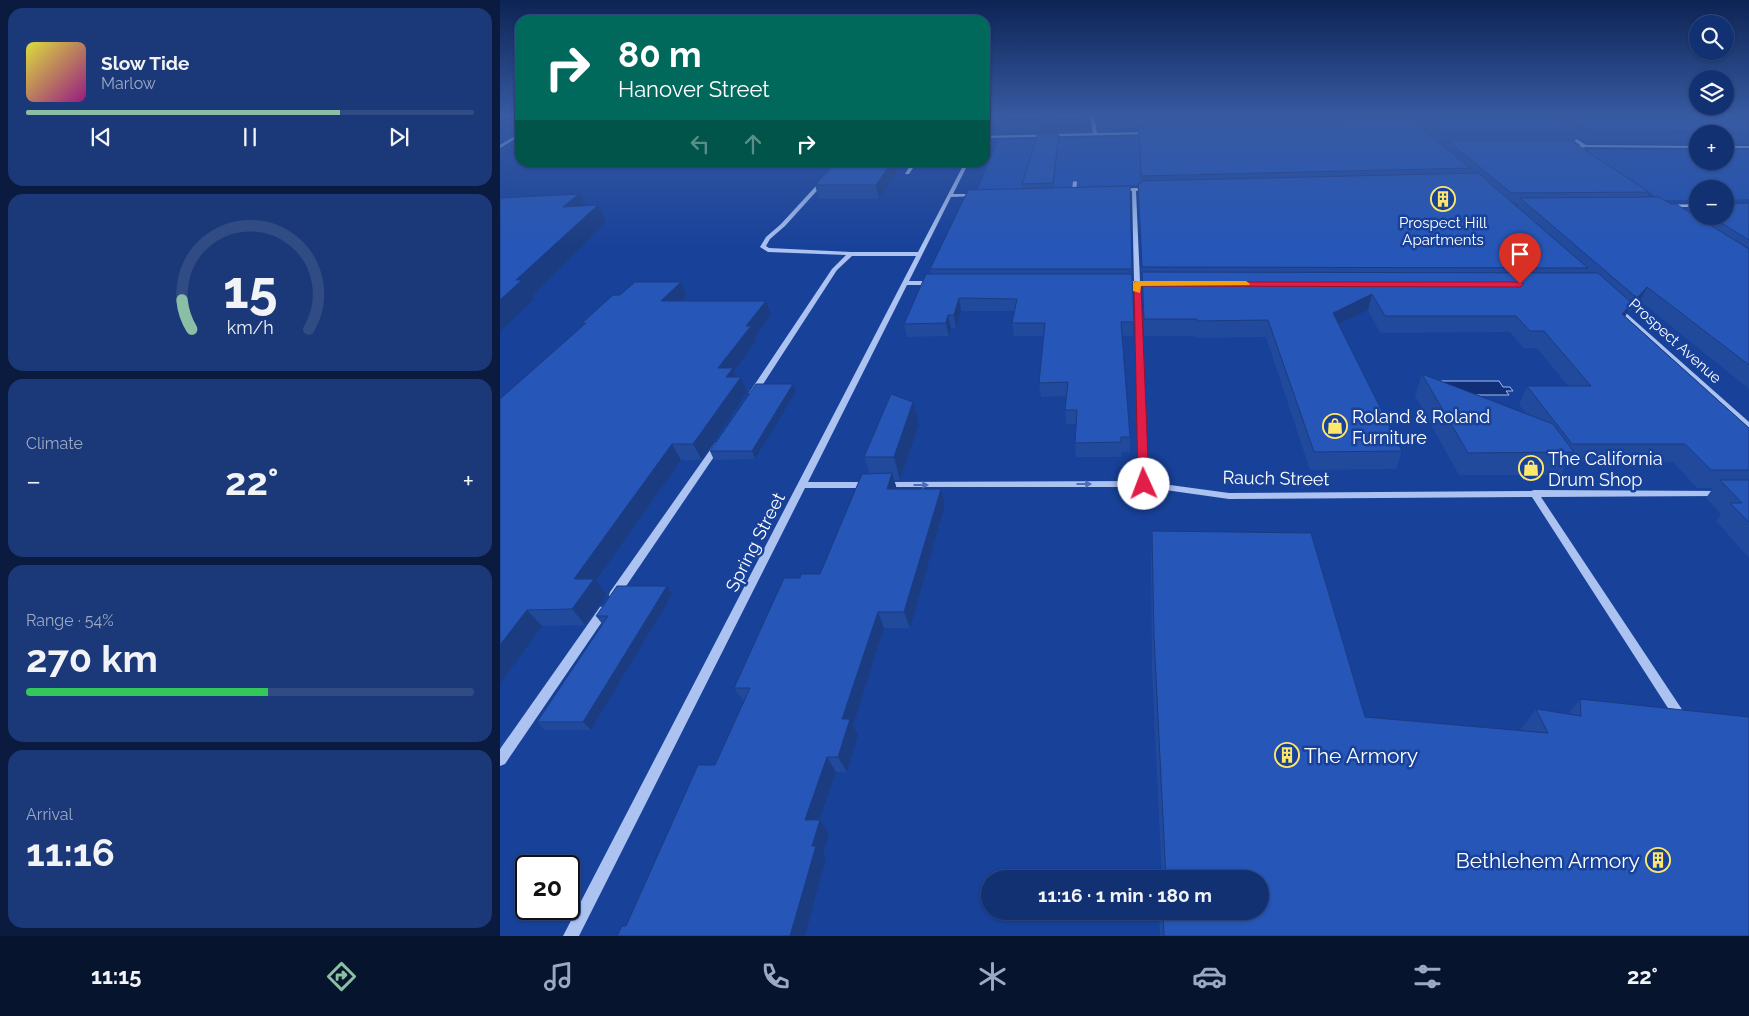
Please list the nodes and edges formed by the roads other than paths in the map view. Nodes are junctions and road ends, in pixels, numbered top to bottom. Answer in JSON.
{"nodes":[{"id":1,"x":835,"y":167,"type":"edge"},
{"id":2,"x":911,"y":167,"type":"edge"},
{"id":3,"x":964,"y":167,"type":"edge"},
{"id":4,"x":907,"y":173,"type":"dead end"},
{"id":5,"x":1075,"y":182,"type":"dead end"},
{"id":6,"x":1154,"y":188,"type":"edge"},
{"id":7,"x":1134,"y":189,"type":"junction"},
{"id":8,"x":1117,"y":190,"type":"edge"},
{"id":9,"x":1083,"y":191,"type":"edge"},
{"id":10,"x":1065,"y":192,"type":"edge"},
{"id":11,"x":1074,"y":192,"type":"junction"},
{"id":12,"x":988,"y":195,"type":"edge"},
{"id":13,"x":950,"y":196,"type":"junction"},
{"id":14,"x":1689,"y":205,"type":"edge"},
{"id":15,"x":1669,"y":211,"type":"edge"},
{"id":16,"x":850,"y":254,"type":"junction"},
{"id":17,"x":920,"y":254,"type":"junction"},
{"id":18,"x":905,"y":283,"type":"junction"},
{"id":19,"x":944,"y":283,"type":"edge"},
{"id":20,"x":1109,"y":283,"type":"edge"},
{"id":21,"x":1137,"y":283,"type":"junction"},
{"id":22,"x":1157,"y":283,"type":"edge"},
{"id":23,"x":1614,"y":304,"type":"edge"},
{"id":24,"x":747,"y":402,"type":"edge"},
{"id":25,"x":1749,"y":426,"type":"edge"},
{"id":26,"x":724,"y":435,"type":"edge"},
{"id":27,"x":1144,"y":484,"type":"junction"},
{"id":28,"x":802,"y":485,"type":"junction"},
{"id":29,"x":1534,"y":493,"type":"junction"},
{"id":30,"x":1730,"y":493,"type":"edge"},
{"id":31,"x":1683,"y":720,"type":"edge"},
{"id":32,"x":500,"y":760,"type":"edge"},
{"id":33,"x":571,"y":936,"type":"edge"}],
"edges":[{"from":1,"to":16,"type":"street"},
{"from":2,"to":4,"type":"street"},
{"from":3,"to":13,"type":"street","name":"Spring Street"},
{"from":5,"to":11,"type":"street"},
{"from":6,"to":7,"type":"street"},
{"from":7,"to":8,"type":"street"},
{"from":7,"to":21,"type":"street"},
{"from":9,"to":11,"type":"street"},
{"from":10,"to":11,"type":"street"},
{"from":12,"to":13,"type":"street"},
{"from":13,"to":17,"type":"street","name":"Spring Street"},
{"from":14,"to":15,"type":"street"},
{"from":16,"to":17,"type":"street"},
{"from":16,"to":24,"type":"street"},
{"from":17,"to":18,"type":"street","name":"Spring Street"},
{"from":18,"to":19,"type":"street"},
{"from":18,"to":28,"type":"street","name":"Spring Street"},
{"from":20,"to":21,"type":"street"},
{"from":21,"to":22,"type":"street"},
{"from":21,"to":27,"type":"street"},
{"from":23,"to":25,"type":"street","name":"Prospect Avenue"},
{"from":26,"to":32,"type":"street"},
{"from":28,"to":27,"type":"street","name":"Rauch Street","one_way":true},
{"from":27,"to":29,"type":"street","name":"Rauch Street"},
{"from":28,"to":33,"type":"street","name":"Spring Street"},
{"from":29,"to":30,"type":"street","name":"Rauch Street"},
{"from":29,"to":31,"type":"street"}]}
